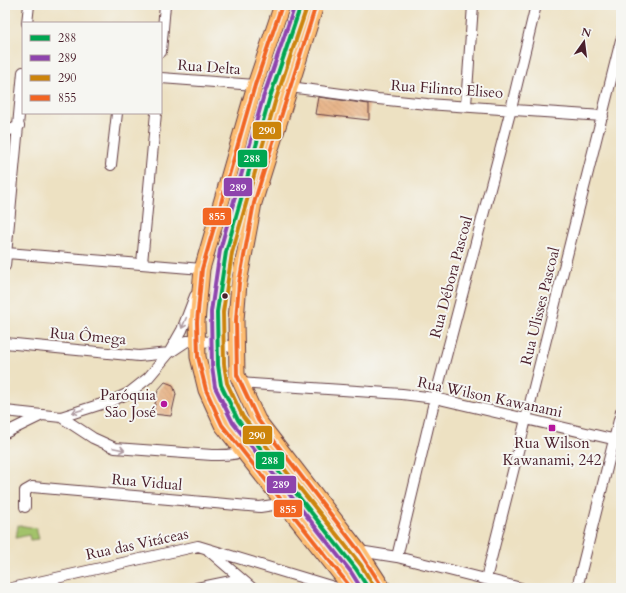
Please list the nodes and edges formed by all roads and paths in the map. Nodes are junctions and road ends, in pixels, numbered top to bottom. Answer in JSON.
{"nodes":[{"id":1,"x":29,"y":5,"type":"edge"},
{"id":2,"x":165,"y":5,"type":"edge"},
{"id":3,"x":282,"y":5,"type":"edge"},
{"id":4,"x":316,"y":5,"type":"edge"},
{"id":5,"x":473,"y":5,"type":"edge"},
{"id":6,"x":536,"y":5,"type":"edge"},
{"id":7,"x":27,"y":22,"type":"edge"},
{"id":8,"x":162,"y":40,"type":"edge"},
{"id":9,"x":621,"y":40,"type":"edge"},
{"id":10,"x":162,"y":78,"type":"edge"},
{"id":11,"x":255,"y":85,"type":"junction"},
{"id":12,"x":290,"y":86,"type":"junction"},
{"id":13,"x":22,"y":87,"type":"edge"},
{"id":14,"x":466,"y":105,"type":"junction"},
{"id":15,"x":511,"y":109,"type":"junction"},
{"id":16,"x":117,"y":114,"type":"edge"},
{"id":17,"x":156,"y":114,"type":"edge"},
{"id":18,"x":602,"y":116,"type":"junction"},
{"id":19,"x":19,"y":126,"type":"junction"},
{"id":20,"x":5,"y":132,"type":"edge"},
{"id":21,"x":111,"y":165,"type":"dead end"},
{"id":22,"x":7,"y":253,"type":"junction"},
{"id":23,"x":142,"y":263,"type":"junction"},
{"id":24,"x":5,"y":266,"type":"edge"},
{"id":25,"x":202,"y":269,"type":"junction"},
{"id":26,"x":199,"y":287,"type":"junction"},
{"id":27,"x":197,"y":341,"type":"junction"},
{"id":28,"x":5,"y":343,"type":"edge"},
{"id":29,"x":236,"y":349,"type":"junction"},
{"id":30,"x":169,"y":353,"type":"junction"},
{"id":31,"x":240,"y":383,"type":"junction"},
{"id":32,"x":435,"y":398,"type":"junction"},
{"id":33,"x":5,"y":411,"type":"edge"},
{"id":34,"x":621,"y":412,"type":"edge"},
{"id":35,"x":40,"y":416,"type":"junction"},
{"id":36,"x":61,"y":417,"type":"junction"},
{"id":37,"x":527,"y":419,"type":"junction"},
{"id":38,"x":258,"y":420,"type":"junction"},
{"id":39,"x":5,"y":433,"type":"edge"},
{"id":40,"x":618,"y":441,"type":"edge"},
{"id":41,"x":242,"y":453,"type":"junction"},
{"id":42,"x":281,"y":500,"type":"junction"},
{"id":43,"x":25,"y":507,"type":"dead end"},
{"id":44,"x":207,"y":548,"type":"junction"},
{"id":45,"x":359,"y":551,"type":"junction"},
{"id":46,"x":380,"y":554,"type":"junction"},
{"id":47,"x":397,"y":557,"type":"junction"},
{"id":48,"x":373,"y":571,"type":"junction"},
{"id":49,"x":241,"y":579,"type":"junction"},
{"id":50,"x":486,"y":579,"type":"junction"},
{"id":51,"x":12,"y":588,"type":"edge"},
{"id":52,"x":197,"y":588,"type":"edge"},
{"id":53,"x":252,"y":588,"type":"edge"},
{"id":54,"x":337,"y":588,"type":"edge"},
{"id":55,"x":351,"y":588,"type":"edge"},
{"id":56,"x":383,"y":588,"type":"edge"},
{"id":57,"x":521,"y":588,"type":"edge"},
{"id":58,"x":577,"y":588,"type":"edge"}],
"edges":[{"from":1,"to":7,"type":"street"},
{"from":2,"to":8,"type":"street"},
{"from":3,"to":11,"type":"main road"},
{"from":4,"to":12,"type":"main road"},
{"from":5,"to":14,"type":"street"},
{"from":6,"to":15,"type":"street","name":"Rua Débora Pascoal"},
{"from":9,"to":18,"type":"street","name":"Rua Ulisses Pascoal"},
{"from":10,"to":11,"type":"street","name":"Rua Delta"},
{"from":11,"to":25,"type":"main road"},
{"from":12,"to":14,"type":"street","name":"Rua Filinto Eliseo"},
{"from":12,"to":29,"type":"main road"},
{"from":13,"to":19,"type":"street"},
{"from":14,"to":15,"type":"street","name":"Rua Filinto Eliseo"},
{"from":15,"to":18,"type":"street","name":"Rua Filinto Eliseo"},
{"from":15,"to":32,"type":"street","name":"Rua Débora Pascoal"},
{"from":16,"to":21,"type":"street"},
{"from":17,"to":23,"type":"street"},
{"from":18,"to":37,"type":"street","name":"Rua Ulisses Pascoal"},
{"from":19,"to":20,"type":"street"},
{"from":19,"to":22,"type":"street"},
{"from":22,"to":23,"type":"street"},
{"from":22,"to":24,"type":"street"},
{"from":23,"to":25,"type":"street"},
{"from":25,"to":26,"type":"main road"},
{"from":26,"to":27,"type":"main road"},
{"from":26,"to":30,"type":"street","one_way":true},
{"from":27,"to":29,"type":"street"},
{"from":27,"to":30,"type":"street"},
{"from":27,"to":41,"type":"main road"},
{"from":28,"to":30,"type":"street","name":"Rua Ômega"},
{"from":29,"to":31,"type":"main road"},
{"from":30,"to":36,"type":"street","one_way":true},
{"from":31,"to":32,"type":"street","name":"Rua Wilson Kawanami"},
{"from":31,"to":38,"type":"main road"},
{"from":32,"to":37,"type":"street","name":"Rua Wilson Kawanami"},
{"from":32,"to":47,"type":"street","name":"Rua Débora Pascoal"},
{"from":33,"to":35,"type":"street"},
{"from":34,"to":40,"type":"street"},
{"from":35,"to":36,"type":"street"},
{"from":35,"to":39,"type":"street"},
{"from":36,"to":41,"type":"street","one_way":true},
{"from":37,"to":40,"type":"street","name":"Rua Wilson Kawanami"},
{"from":37,"to":50,"type":"street","name":"Rua Ulisses Pascoal"},
{"from":38,"to":41,"type":"street"},
{"from":38,"to":45,"type":"main road"},
{"from":40,"to":58,"type":"street"},
{"from":41,"to":42,"type":"main road"},
{"from":42,"to":43,"type":"street","name":"Rua Vidual"},
{"from":42,"to":55,"type":"main road"},
{"from":44,"to":49,"type":"street"},
{"from":44,"to":51,"type":"street","name":"Rua das Vitáceas"},
{"from":44,"to":54,"type":"street","name":"Rua das Vitáceas"},
{"from":45,"to":46,"type":"street"},
{"from":45,"to":48,"type":"main road"},
{"from":46,"to":47,"type":"street"},
{"from":46,"to":48,"type":"street"},
{"from":47,"to":50,"type":"street"},
{"from":48,"to":56,"type":"main road"},
{"from":49,"to":52,"type":"street"},
{"from":49,"to":53,"type":"street"},
{"from":50,"to":57,"type":"street"}]}
